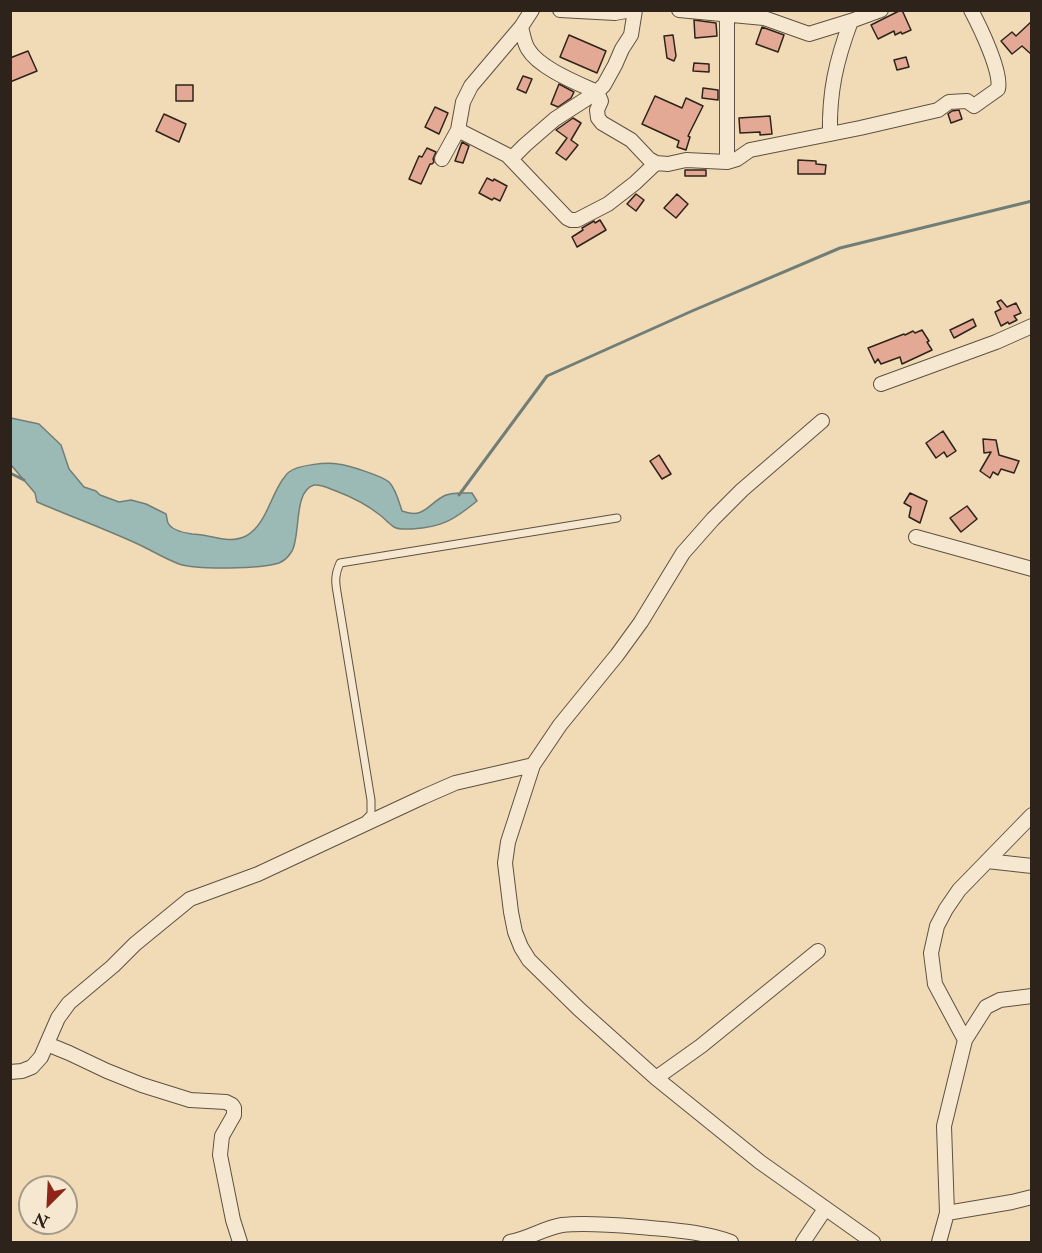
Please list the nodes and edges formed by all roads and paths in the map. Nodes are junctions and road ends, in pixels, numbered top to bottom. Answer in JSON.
{"nodes":[{"id":1,"x":532,"y":10,"type":"edge"},
{"id":2,"x":560,"y":10,"type":"edge"},
{"id":3,"x":633,"y":10,"type":"edge"},
{"id":4,"x":679,"y":10,"type":"edge"},
{"id":5,"x":881,"y":10,"type":"edge"},
{"id":6,"x":970,"y":10,"type":"edge"},
{"id":7,"x":727,"y":15,"type":"junction"},
{"id":8,"x":851,"y":21,"type":"junction"},
{"id":9,"x":520,"y":27,"type":"junction"},
{"id":10,"x":597,"y":92,"type":"junction"},
{"id":11,"x":458,"y":130,"type":"junction"},
{"id":12,"x":830,"y":134,"type":"junction"},
{"id":13,"x":442,"y":159,"type":"dead end"},
{"id":14,"x":511,"y":159,"type":"junction"},
{"id":15,"x":727,"y":162,"type":"junction"},
{"id":16,"x":656,"y":163,"type":"junction"},
{"id":17,"x":1032,"y":326,"type":"edge"},
{"id":18,"x":881,"y":384,"type":"dead end"},
{"id":19,"x":822,"y":421,"type":"dead end"},
{"id":20,"x":617,"y":518,"type":"dead end"},
{"id":21,"x":916,"y":537,"type":"dead end"},
{"id":22,"x":1032,"y":569,"type":"edge"},
{"id":23,"x":533,"y":765,"type":"junction"},
{"id":24,"x":1032,"y":815,"type":"edge"},
{"id":25,"x":358,"y":828,"type":"junction"},
{"id":26,"x":987,"y":861,"type":"junction"},
{"id":27,"x":1032,"y":866,"type":"edge"},
{"id":28,"x":818,"y":951,"type":"dead end"},
{"id":29,"x":1032,"y":996,"type":"edge"},
{"id":30,"x":965,"y":1040,"type":"junction"},
{"id":31,"x":47,"y":1044,"type":"junction"},
{"id":32,"x":10,"y":1072,"type":"edge"},
{"id":33,"x":656,"y":1078,"type":"junction"},
{"id":34,"x":1032,"y":1197,"type":"edge"},
{"id":35,"x":825,"y":1209,"type":"junction"},
{"id":36,"x":947,"y":1213,"type":"junction"},
{"id":37,"x":240,"y":1242,"type":"edge"},
{"id":38,"x":510,"y":1242,"type":"edge"},
{"id":39,"x":731,"y":1242,"type":"edge"},
{"id":40,"x":803,"y":1242,"type":"edge"},
{"id":41,"x":873,"y":1242,"type":"edge"},
{"id":42,"x":939,"y":1242,"type":"edge"}],
"edges":[{"from":1,"to":9,"type":"street"},
{"from":2,"to":3,"type":"street"},
{"from":3,"to":10,"type":"street"},
{"from":4,"to":7,"type":"street"},
{"from":5,"to":8,"type":"street"},
{"from":6,"to":12,"type":"street"},
{"from":7,"to":8,"type":"street"},
{"from":7,"to":15,"type":"street"},
{"from":8,"to":12,"type":"street"},
{"from":9,"to":10,"type":"street"},
{"from":9,"to":11,"type":"street"},
{"from":10,"to":14,"type":"street"},
{"from":10,"to":16,"type":"street"},
{"from":11,"to":13,"type":"street"},
{"from":11,"to":14,"type":"street"},
{"from":12,"to":15,"type":"street"},
{"from":14,"to":16,"type":"street"},
{"from":15,"to":16,"type":"street"},
{"from":17,"to":18,"type":"street"},
{"from":19,"to":23,"type":"street"},
{"from":20,"to":25,"type":"lane"},
{"from":21,"to":22,"type":"street"},
{"from":23,"to":25,"type":"street"},
{"from":23,"to":33,"type":"street"},
{"from":24,"to":26,"type":"street"},
{"from":25,"to":31,"type":"street"},
{"from":26,"to":27,"type":"street"},
{"from":26,"to":30,"type":"street"},
{"from":28,"to":33,"type":"street"},
{"from":29,"to":30,"type":"street"},
{"from":30,"to":36,"type":"street"},
{"from":31,"to":32,"type":"street"},
{"from":31,"to":37,"type":"street"},
{"from":33,"to":35,"type":"street"},
{"from":34,"to":36,"type":"street"},
{"from":35,"to":40,"type":"street"},
{"from":35,"to":41,"type":"street"},
{"from":36,"to":42,"type":"street"},
{"from":38,"to":39,"type":"street"}]}
